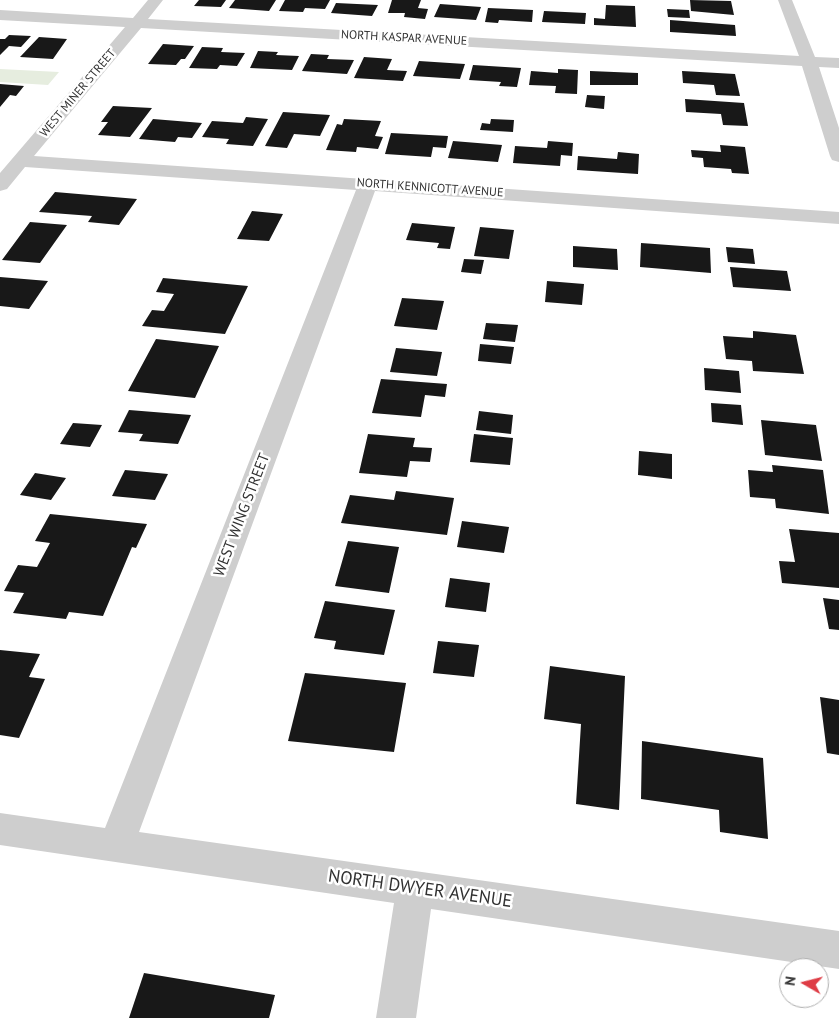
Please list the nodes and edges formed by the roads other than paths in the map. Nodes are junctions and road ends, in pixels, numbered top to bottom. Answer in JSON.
{"nodes":[{"id":1,"x":156,"y":0,"type":"edge"},
{"id":2,"x":786,"y":0,"type":"edge"},
{"id":3,"x":0,"y":15,"type":"edge"},
{"id":4,"x":138,"y":23,"type":"junction"},
{"id":5,"x":809,"y":61,"type":"junction"},
{"id":6,"x":839,"y":63,"type":"edge"},
{"id":7,"x":839,"y":156,"type":"edge"},
{"id":8,"x":21,"y":161,"type":"junction"},
{"id":9,"x":368,"y":184,"type":"junction"},
{"id":10,"x":0,"y":185,"type":"edge"},
{"id":11,"x":839,"y":218,"type":"edge"},
{"id":12,"x":0,"y":830,"type":"edge"},
{"id":13,"x":116,"y":846,"type":"junction"},
{"id":14,"x":415,"y":889,"type":"junction"},
{"id":15,"x":839,"y":950,"type":"edge"},
{"id":16,"x":396,"y":1018,"type":"edge"}],
"edges":[{"from":1,"to":4,"type":"street","name":"WEST MINER STREET"},
{"from":2,"to":5,"type":"street"},
{"from":3,"to":4,"type":"street","name":"NORTH KASPAR AVENUE"},
{"from":4,"to":5,"type":"street","name":"NORTH KASPAR AVENUE"},
{"from":4,"to":8,"type":"street","name":"WEST MINER STREET"},
{"from":5,"to":6,"type":"street","name":"NORTH KASPAR AVENUE"},
{"from":5,"to":7,"type":"street"},
{"from":8,"to":9,"type":"street","name":"NORTH KENNICOTT AVENUE"},
{"from":8,"to":10,"type":"street","name":"WEST MINER STREET"},
{"from":9,"to":11,"type":"street","name":"NORTH KENNICOTT AVENUE"},
{"from":9,"to":13,"type":"street","name":"WEST WING STREET"},
{"from":12,"to":13,"type":"street","name":"NORTH DWYER AVENUE"},
{"from":13,"to":14,"type":"street","name":"NORTH DWYER AVENUE"},
{"from":14,"to":15,"type":"street","name":"NORTH DWYER AVENUE"},
{"from":14,"to":16,"type":"street"}]}
